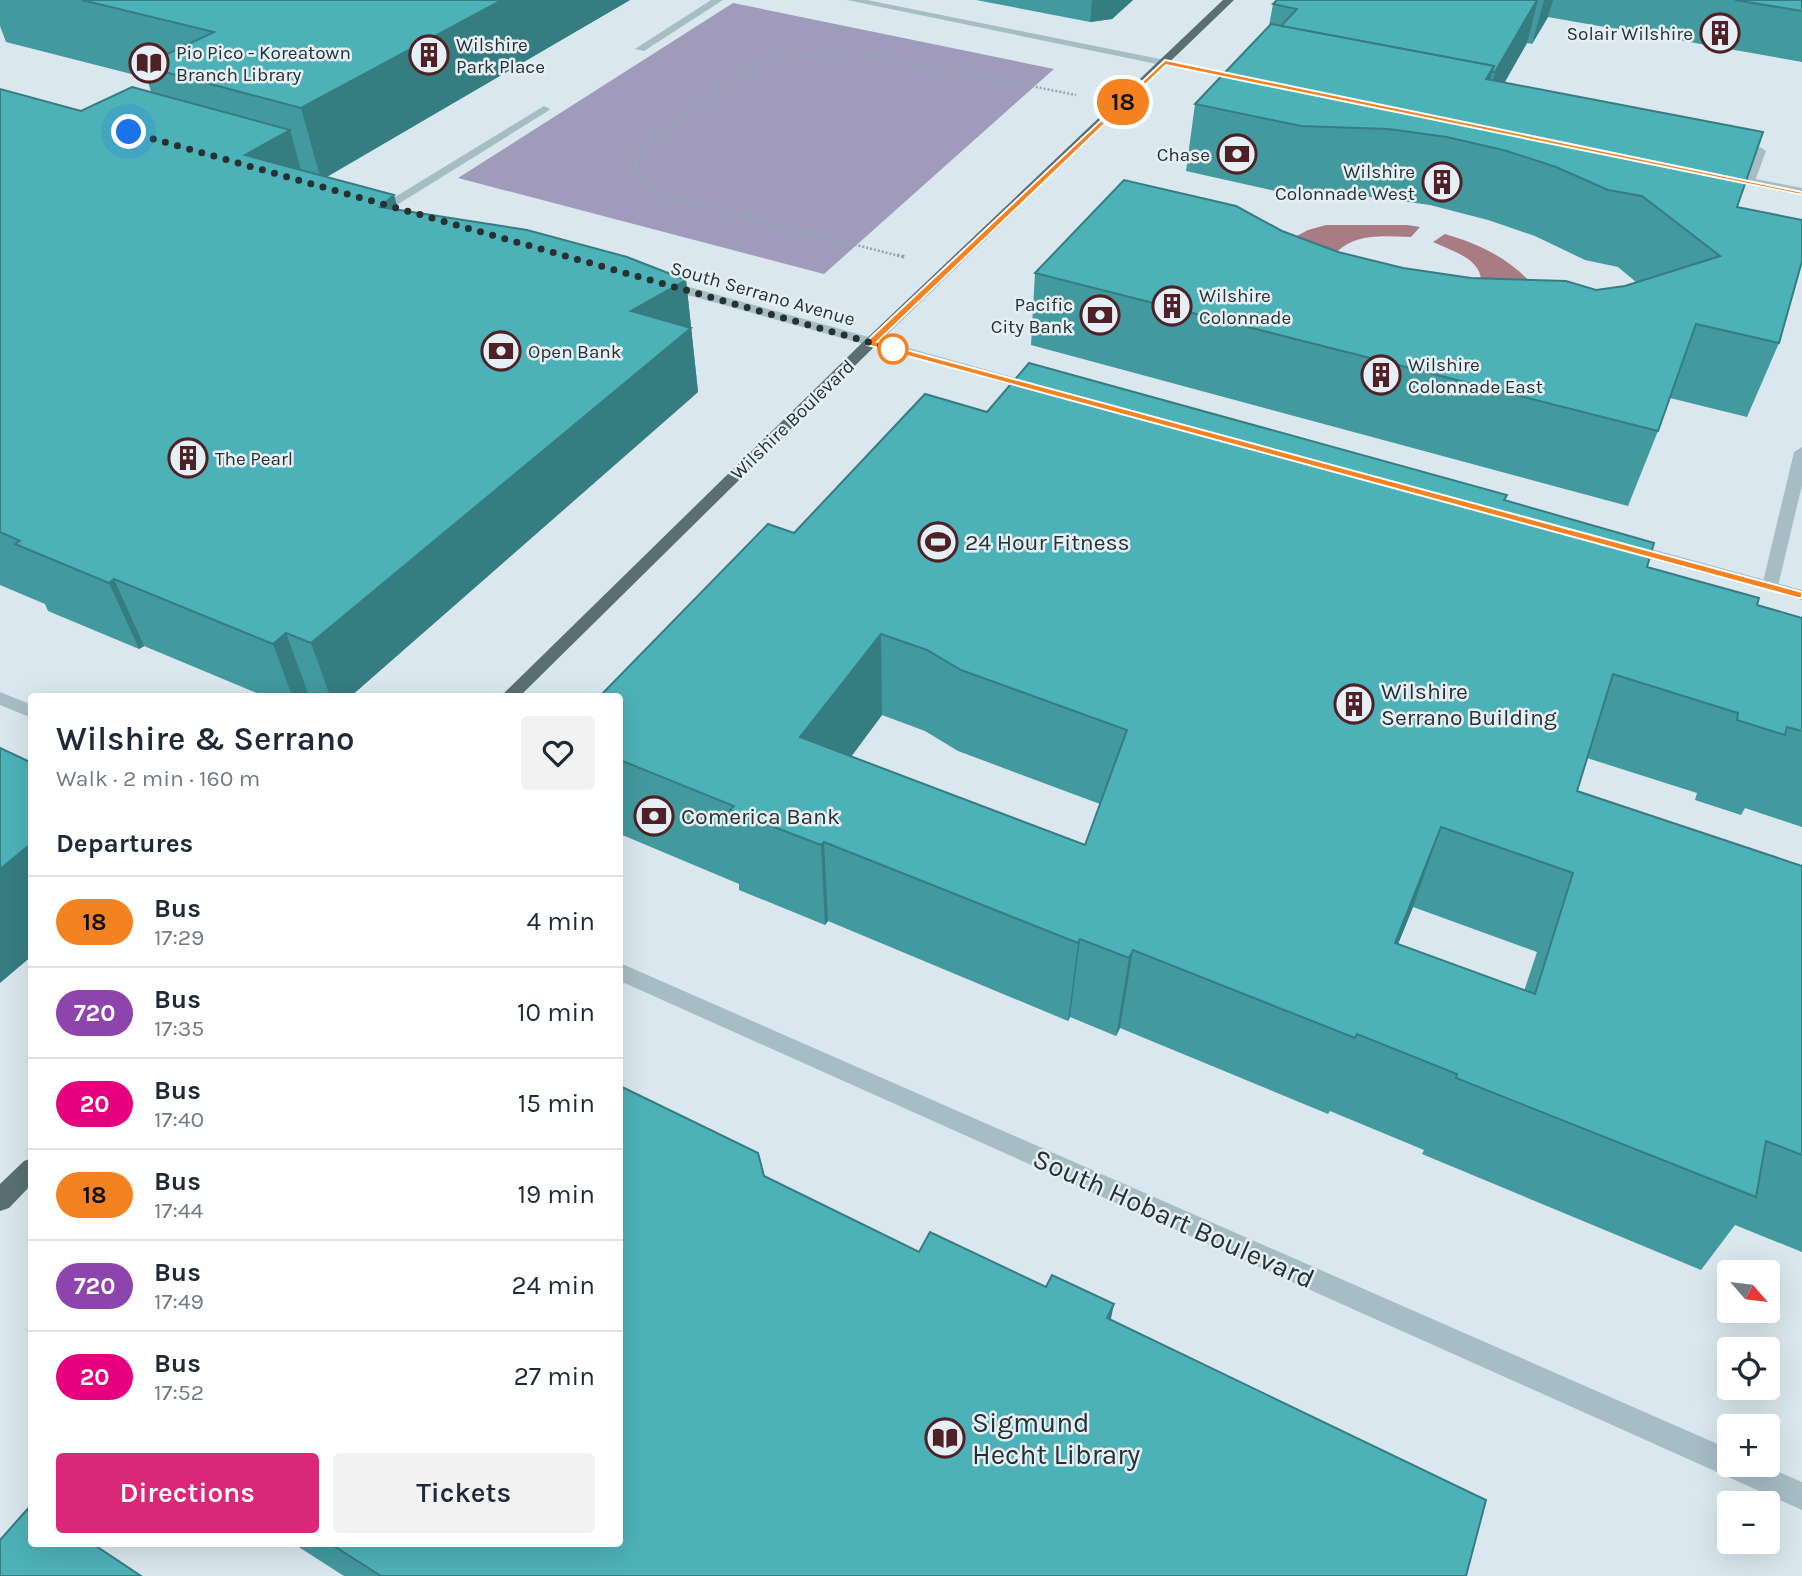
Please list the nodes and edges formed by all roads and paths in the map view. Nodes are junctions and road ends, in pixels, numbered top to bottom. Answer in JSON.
{"nodes":[{"id":1,"x":718,"y":0,"type":"edge"},
{"id":2,"x":852,"y":0,"type":"edge"},
{"id":3,"x":1229,"y":0,"type":"edge"},
{"id":4,"x":640,"y":49,"type":"dead end"},
{"id":5,"x":1165,"y":63,"type":"junction"},
{"id":6,"x":1261,"y":83,"type":"edge"},
{"id":7,"x":1121,"y":104,"type":"junction"},
{"id":8,"x":544,"y":109,"type":"dead end"},
{"id":9,"x":1760,"y":151,"type":"edge"},
{"id":10,"x":1710,"y":173,"type":"edge"},
{"id":11,"x":1749,"y":181,"type":"junction"},
{"id":12,"x":1802,"y":192,"type":"edge"},
{"id":13,"x":388,"y":205,"type":"edge"},
{"id":14,"x":950,"y":267,"type":"junction"},
{"id":15,"x":651,"y":281,"type":"edge"},
{"id":16,"x":870,"y":343,"type":"junction"},
{"id":17,"x":1057,"y":393,"type":"edge"},
{"id":18,"x":1802,"y":452,"type":"edge"},
{"id":19,"x":1608,"y":542,"type":"edge"},
{"id":20,"x":1770,"y":586,"type":"junction"},
{"id":21,"x":1802,"y":595,"type":"edge"},
{"id":22,"x":513,"y":693,"type":"edge"},
{"id":23,"x":0,"y":698,"type":"edge"},
{"id":24,"x":28,"y":710,"type":"edge"},
{"id":25,"x":623,"y":973,"type":"edge"},
{"id":26,"x":28,"y":1172,"type":"edge"},
{"id":27,"x":0,"y":1200,"type":"edge"},
{"id":28,"x":1717,"y":1458,"type":"edge"},
{"id":29,"x":1760,"y":1477,"type":"edge"},
{"id":30,"x":1802,"y":1496,"type":"edge"}],
"edges":[{"from":1,"to":4,"type":"street"},
{"from":2,"to":5,"type":"street"},
{"from":3,"to":5,"type":"main road","name":"Wilshire Boulevard"},
{"from":5,"to":6,"type":"street"},
{"from":5,"to":7,"type":"main road","name":"Wilshire Boulevard"},
{"from":7,"to":14,"type":"main road","name":"Wilshire Boulevard"},
{"from":7,"to":14,"type":"path"},
{"from":8,"to":13,"type":"street"},
{"from":9,"to":11,"type":"street"},
{"from":10,"to":11,"type":"street"},
{"from":11,"to":12,"type":"street"},
{"from":14,"to":16,"type":"main road","name":"Wilshire Boulevard"},
{"from":15,"to":16,"type":"street","name":"South Serrano Avenue"},
{"from":16,"to":17,"type":"street","name":"South Serrano Avenue"},
{"from":16,"to":22,"type":"main road","name":"Wilshire Boulevard"},
{"from":18,"to":20,"type":"street"},
{"from":19,"to":20,"type":"street"},
{"from":20,"to":21,"type":"street"},
{"from":23,"to":24,"type":"street"},
{"from":25,"to":28,"type":"street","name":"South Hobart Boulevard"},
{"from":26,"to":27,"type":"main road"},
{"from":29,"to":30,"type":"street","name":"South Hobart Boulevard"}]}
